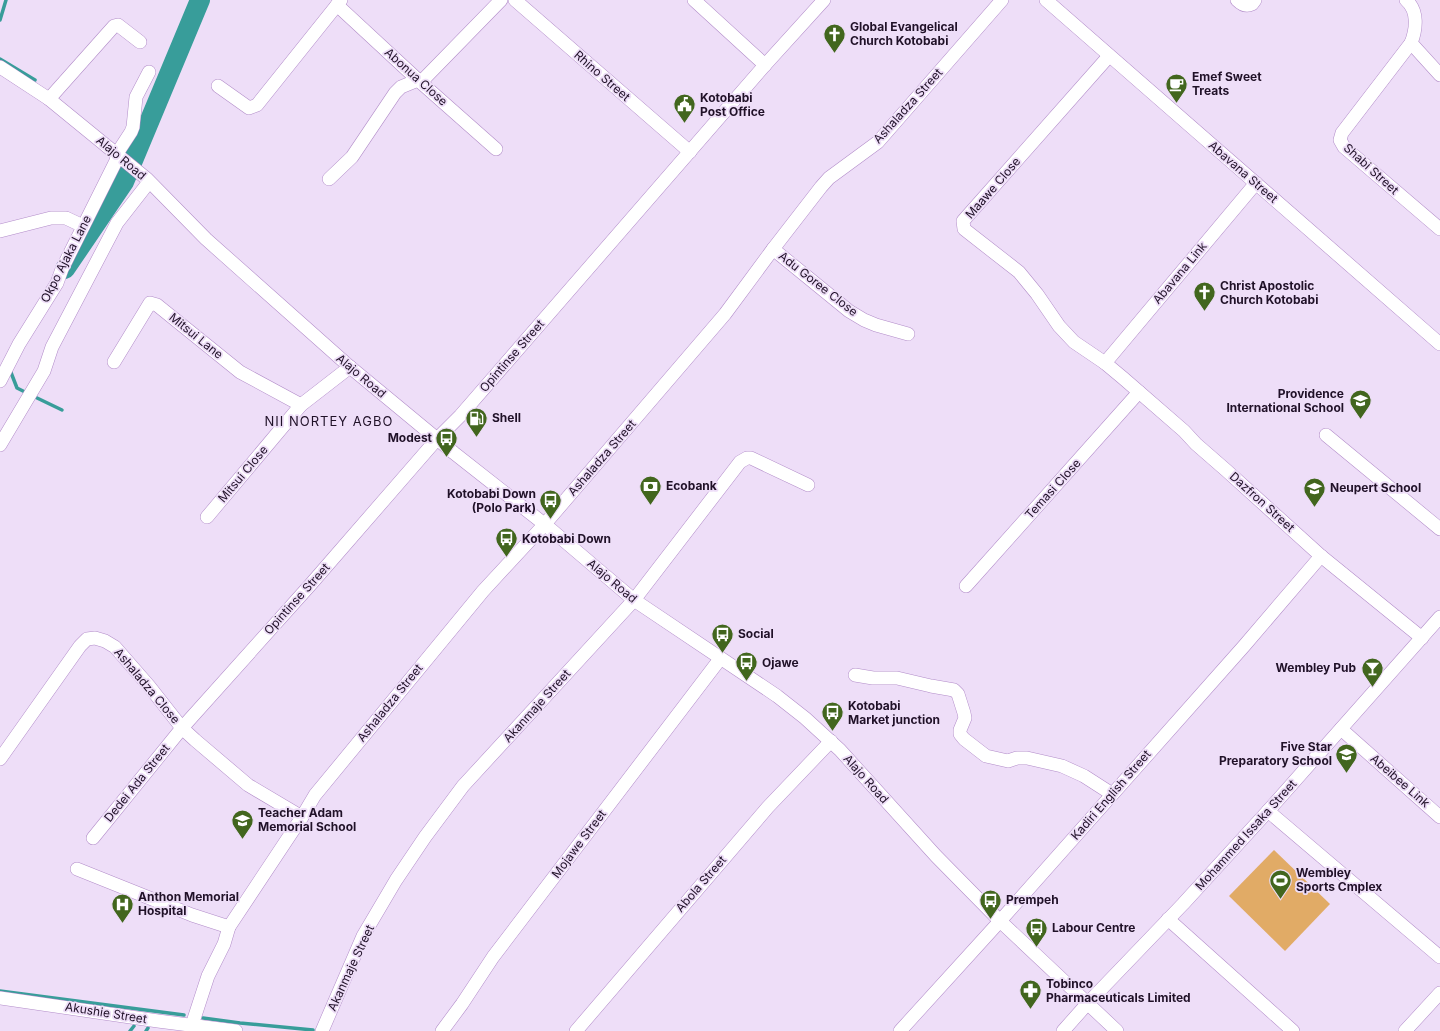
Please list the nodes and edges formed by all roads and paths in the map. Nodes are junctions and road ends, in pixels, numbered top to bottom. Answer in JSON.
{"nodes":[{"id":1,"x":501,"y":0,"type":"edge"},
{"id":2,"x":515,"y":0,"type":"edge"},
{"id":3,"x":694,"y":0,"type":"edge"},
{"id":4,"x":824,"y":0,"type":"edge"},
{"id":5,"x":1002,"y":0,"type":"edge"},
{"id":6,"x":1046,"y":0,"type":"edge"},
{"id":7,"x":1237,"y":0,"type":"edge"},
{"id":8,"x":1255,"y":0,"type":"edge"},
{"id":9,"x":1409,"y":1,"type":"edge"},
{"id":10,"x":339,"y":2,"type":"edge"},
{"id":11,"x":140,"y":42,"type":"dead end"},
{"id":12,"x":1411,"y":44,"type":"junction"},
{"id":13,"x":1109,"y":56,"type":"junction"},
{"id":14,"x":765,"y":65,"type":"junction"},
{"id":15,"x":0,"y":67,"type":"edge"},
{"id":16,"x":149,"y":72,"type":"dead end"},
{"id":17,"x":1439,"y":72,"type":"edge"},
{"id":18,"x":420,"y":81,"type":"junction"},
{"id":19,"x":218,"y":86,"type":"dead end"},
{"id":20,"x":49,"y":99,"type":"junction"},
{"id":21,"x":496,"y":149,"type":"dead end"},
{"id":22,"x":690,"y":152,"type":"junction"},
{"id":23,"x":118,"y":156,"type":"junction"},
{"id":24,"x":329,"y":179,"type":"dead end"},
{"id":25,"x":148,"y":181,"type":"junction"},
{"id":26,"x":1256,"y":183,"type":"junction"},
{"id":27,"x":83,"y":226,"type":"junction"},
{"id":28,"x":1440,"y":228,"type":"edge"},
{"id":29,"x":0,"y":231,"type":"edge"},
{"id":30,"x":773,"y":249,"type":"junction"},
{"id":31,"x":908,"y":334,"type":"dead end"},
{"id":32,"x":1440,"y":344,"type":"edge"},
{"id":33,"x":114,"y":362,"type":"dead end"},
{"id":34,"x":1105,"y":362,"type":"junction"},
{"id":35,"x":350,"y":367,"type":"junction"},
{"id":36,"x":0,"y":381,"type":"edge"},
{"id":37,"x":1139,"y":392,"type":"junction"},
{"id":38,"x":301,"y":405,"type":"junction"},
{"id":39,"x":1326,"y":435,"type":"dead end"},
{"id":40,"x":437,"y":439,"type":"junction"},
{"id":41,"x":0,"y":445,"type":"edge"},
{"id":42,"x":808,"y":485,"type":"dead end"},
{"id":43,"x":207,"y":517,"type":"dead end"},
{"id":44,"x":544,"y":525,"type":"junction"},
{"id":45,"x":1440,"y":529,"type":"edge"},
{"id":46,"x":1321,"y":556,"type":"junction"},
{"id":47,"x":966,"y":586,"type":"dead end"},
{"id":48,"x":634,"y":600,"type":"junction"},
{"id":49,"x":1440,"y":617,"type":"edge"},
{"id":50,"x":1422,"y":638,"type":"junction"},
{"id":51,"x":720,"y":659,"type":"junction"},
{"id":52,"x":855,"y":676,"type":"dead end"},
{"id":53,"x":182,"y":728,"type":"junction"},
{"id":54,"x":1341,"y":729,"type":"junction"},
{"id":55,"x":831,"y":742,"type":"junction"},
{"id":56,"x":0,"y":759,"type":"edge"},
{"id":57,"x":1112,"y":794,"type":"junction"},
{"id":58,"x":1268,"y":811,"type":"junction"},
{"id":59,"x":1438,"y":812,"type":"edge"},
{"id":60,"x":302,"y":817,"type":"junction"},
{"id":61,"x":93,"y":838,"type":"dead end"},
{"id":62,"x":77,"y":869,"type":"dead end"},
{"id":63,"x":1168,"y":919,"type":"junction"},
{"id":64,"x":1000,"y":921,"type":"junction"},
{"id":65,"x":229,"y":927,"type":"junction"},
{"id":66,"x":1440,"y":957,"type":"edge"},
{"id":67,"x":1440,"y":993,"type":"edge"},
{"id":68,"x":0,"y":998,"type":"edge"},
{"id":69,"x":1087,"y":1004,"type":"junction"},
{"id":70,"x":192,"y":1025,"type":"junction"},
{"id":71,"x":154,"y":1026,"type":"edge"},
{"id":72,"x":236,"y":1031,"type":"edge"},
{"id":73,"x":322,"y":1031,"type":"edge"},
{"id":74,"x":442,"y":1031,"type":"edge"},
{"id":75,"x":576,"y":1031,"type":"edge"},
{"id":76,"x":900,"y":1031,"type":"edge"},
{"id":77,"x":1063,"y":1031,"type":"edge"},
{"id":78,"x":1117,"y":1031,"type":"edge"},
{"id":79,"x":1293,"y":1031,"type":"edge"},
{"id":80,"x":1405,"y":1031,"type":"edge"}],
"edges":[{"from":1,"to":18,"type":"street"},
{"from":2,"to":22,"type":"street","name":"Rhino Street"},
{"from":3,"to":14,"type":"street"},
{"from":4,"to":14,"type":"street","name":"Opintinse Street"},
{"from":5,"to":30,"type":"street","name":"Ashaladza Street"},
{"from":6,"to":13,"type":"street","name":"Abavana Street"},
{"from":7,"to":8,"type":"street"},
{"from":9,"to":12,"type":"street"},
{"from":10,"to":18,"type":"street","name":"Abonua Close"},
{"from":10,"to":19,"type":"street"},
{"from":11,"to":20,"type":"street"},
{"from":12,"to":17,"type":"street"},
{"from":12,"to":28,"type":"street","name":"Shabi Street"},
{"from":13,"to":26,"type":"street","name":"Abavana Street"},
{"from":13,"to":34,"type":"street","name":"Maawe Close"},
{"from":14,"to":22,"type":"street","name":"Opintinse Street"},
{"from":15,"to":20,"type":"street","name":"Alajo Road"},
{"from":16,"to":23,"type":"street","name":"Okpo Ajaka Lane"},
{"from":18,"to":21,"type":"street","name":"Abonua Close"},
{"from":18,"to":24,"type":"street"},
{"from":20,"to":23,"type":"street","name":"Alajo Road"},
{"from":22,"to":40,"type":"street","name":"Opintinse Street"},
{"from":23,"to":25,"type":"street","name":"Alajo Road"},
{"from":23,"to":27,"type":"street","name":"Okpo Ajaka Lane"},
{"from":25,"to":35,"type":"street","name":"Alajo Road"},
{"from":25,"to":41,"type":"street"},
{"from":26,"to":32,"type":"street","name":"Abavana Street"},
{"from":26,"to":34,"type":"street","name":"Abavana Link"},
{"from":27,"to":29,"type":"street"},
{"from":27,"to":36,"type":"street","name":"Okpo Ajaka Lane"},
{"from":30,"to":31,"type":"street","name":"Adu Goree Close"},
{"from":30,"to":44,"type":"street","name":"Ashaladza Street"},
{"from":33,"to":38,"type":"street","name":"Mitsui Lane"},
{"from":34,"to":37,"type":"street","name":"Dazfron Street"},
{"from":35,"to":38,"type":"street","name":"Mitsui Close"},
{"from":35,"to":40,"type":"street","name":"Alajo Road"},
{"from":37,"to":46,"type":"street","name":"Dazfron Street"},
{"from":37,"to":47,"type":"street","name":"Temasi Close"},
{"from":38,"to":43,"type":"street","name":"Mitsui Close"},
{"from":39,"to":45,"type":"street"},
{"from":40,"to":44,"type":"street","name":"Alajo Road"},
{"from":40,"to":53,"type":"street","name":"Opintinse Street"},
{"from":42,"to":48,"type":"street","name":"Akanmaje Street"},
{"from":44,"to":48,"type":"street","name":"Alajo Road"},
{"from":44,"to":60,"type":"street","name":"Ashaladza Street"},
{"from":46,"to":50,"type":"street","name":"Dazfron Street"},
{"from":46,"to":57,"type":"street","name":"Kadiri English Street"},
{"from":48,"to":51,"type":"street","name":"Alajo Road"},
{"from":48,"to":73,"type":"street","name":"Akanmaje Street"},
{"from":49,"to":50,"type":"street","name":"Mohammed Issaka Street"},
{"from":50,"to":54,"type":"street","name":"Mohammed Issaka Street"},
{"from":51,"to":55,"type":"street","name":"Alajo Road"},
{"from":51,"to":74,"type":"street","name":"Mojawe Street"},
{"from":52,"to":57,"type":"street"},
{"from":53,"to":56,"type":"street","name":"Ashaladza Close"},
{"from":53,"to":60,"type":"street","name":"Ashaladza Close"},
{"from":53,"to":61,"type":"street","name":"Dedei Ada Street"},
{"from":54,"to":58,"type":"street","name":"Mohammed Issaka Street"},
{"from":54,"to":59,"type":"street","name":"Abeibee Link"},
{"from":55,"to":64,"type":"street","name":"Alajo Road"},
{"from":55,"to":75,"type":"street","name":"Abola Street"},
{"from":57,"to":64,"type":"street","name":"Kadiri English Street"},
{"from":58,"to":63,"type":"street","name":"Mohammed Issaka Street"},
{"from":58,"to":66,"type":"street"},
{"from":60,"to":65,"type":"street","name":"Ashaladza Street"},
{"from":62,"to":65,"type":"street"},
{"from":63,"to":69,"type":"street","name":"Mohammed Issaka Street"},
{"from":63,"to":79,"type":"street"},
{"from":64,"to":69,"type":"street","name":"Alajo Road"},
{"from":64,"to":76,"type":"street","name":"Kadiri English Street"},
{"from":65,"to":70,"type":"street","name":"Ashaladza Street"},
{"from":67,"to":80,"type":"street"},
{"from":68,"to":71,"type":"street","name":"Akushie Street"},
{"from":69,"to":77,"type":"street","name":"Mohammed Issaka Street"},
{"from":69,"to":78,"type":"street","name":"Alajo Road"},
{"from":70,"to":71,"type":"street","name":"Akushie Street"},
{"from":70,"to":72,"type":"street","name":"Akushie Street"}]}
